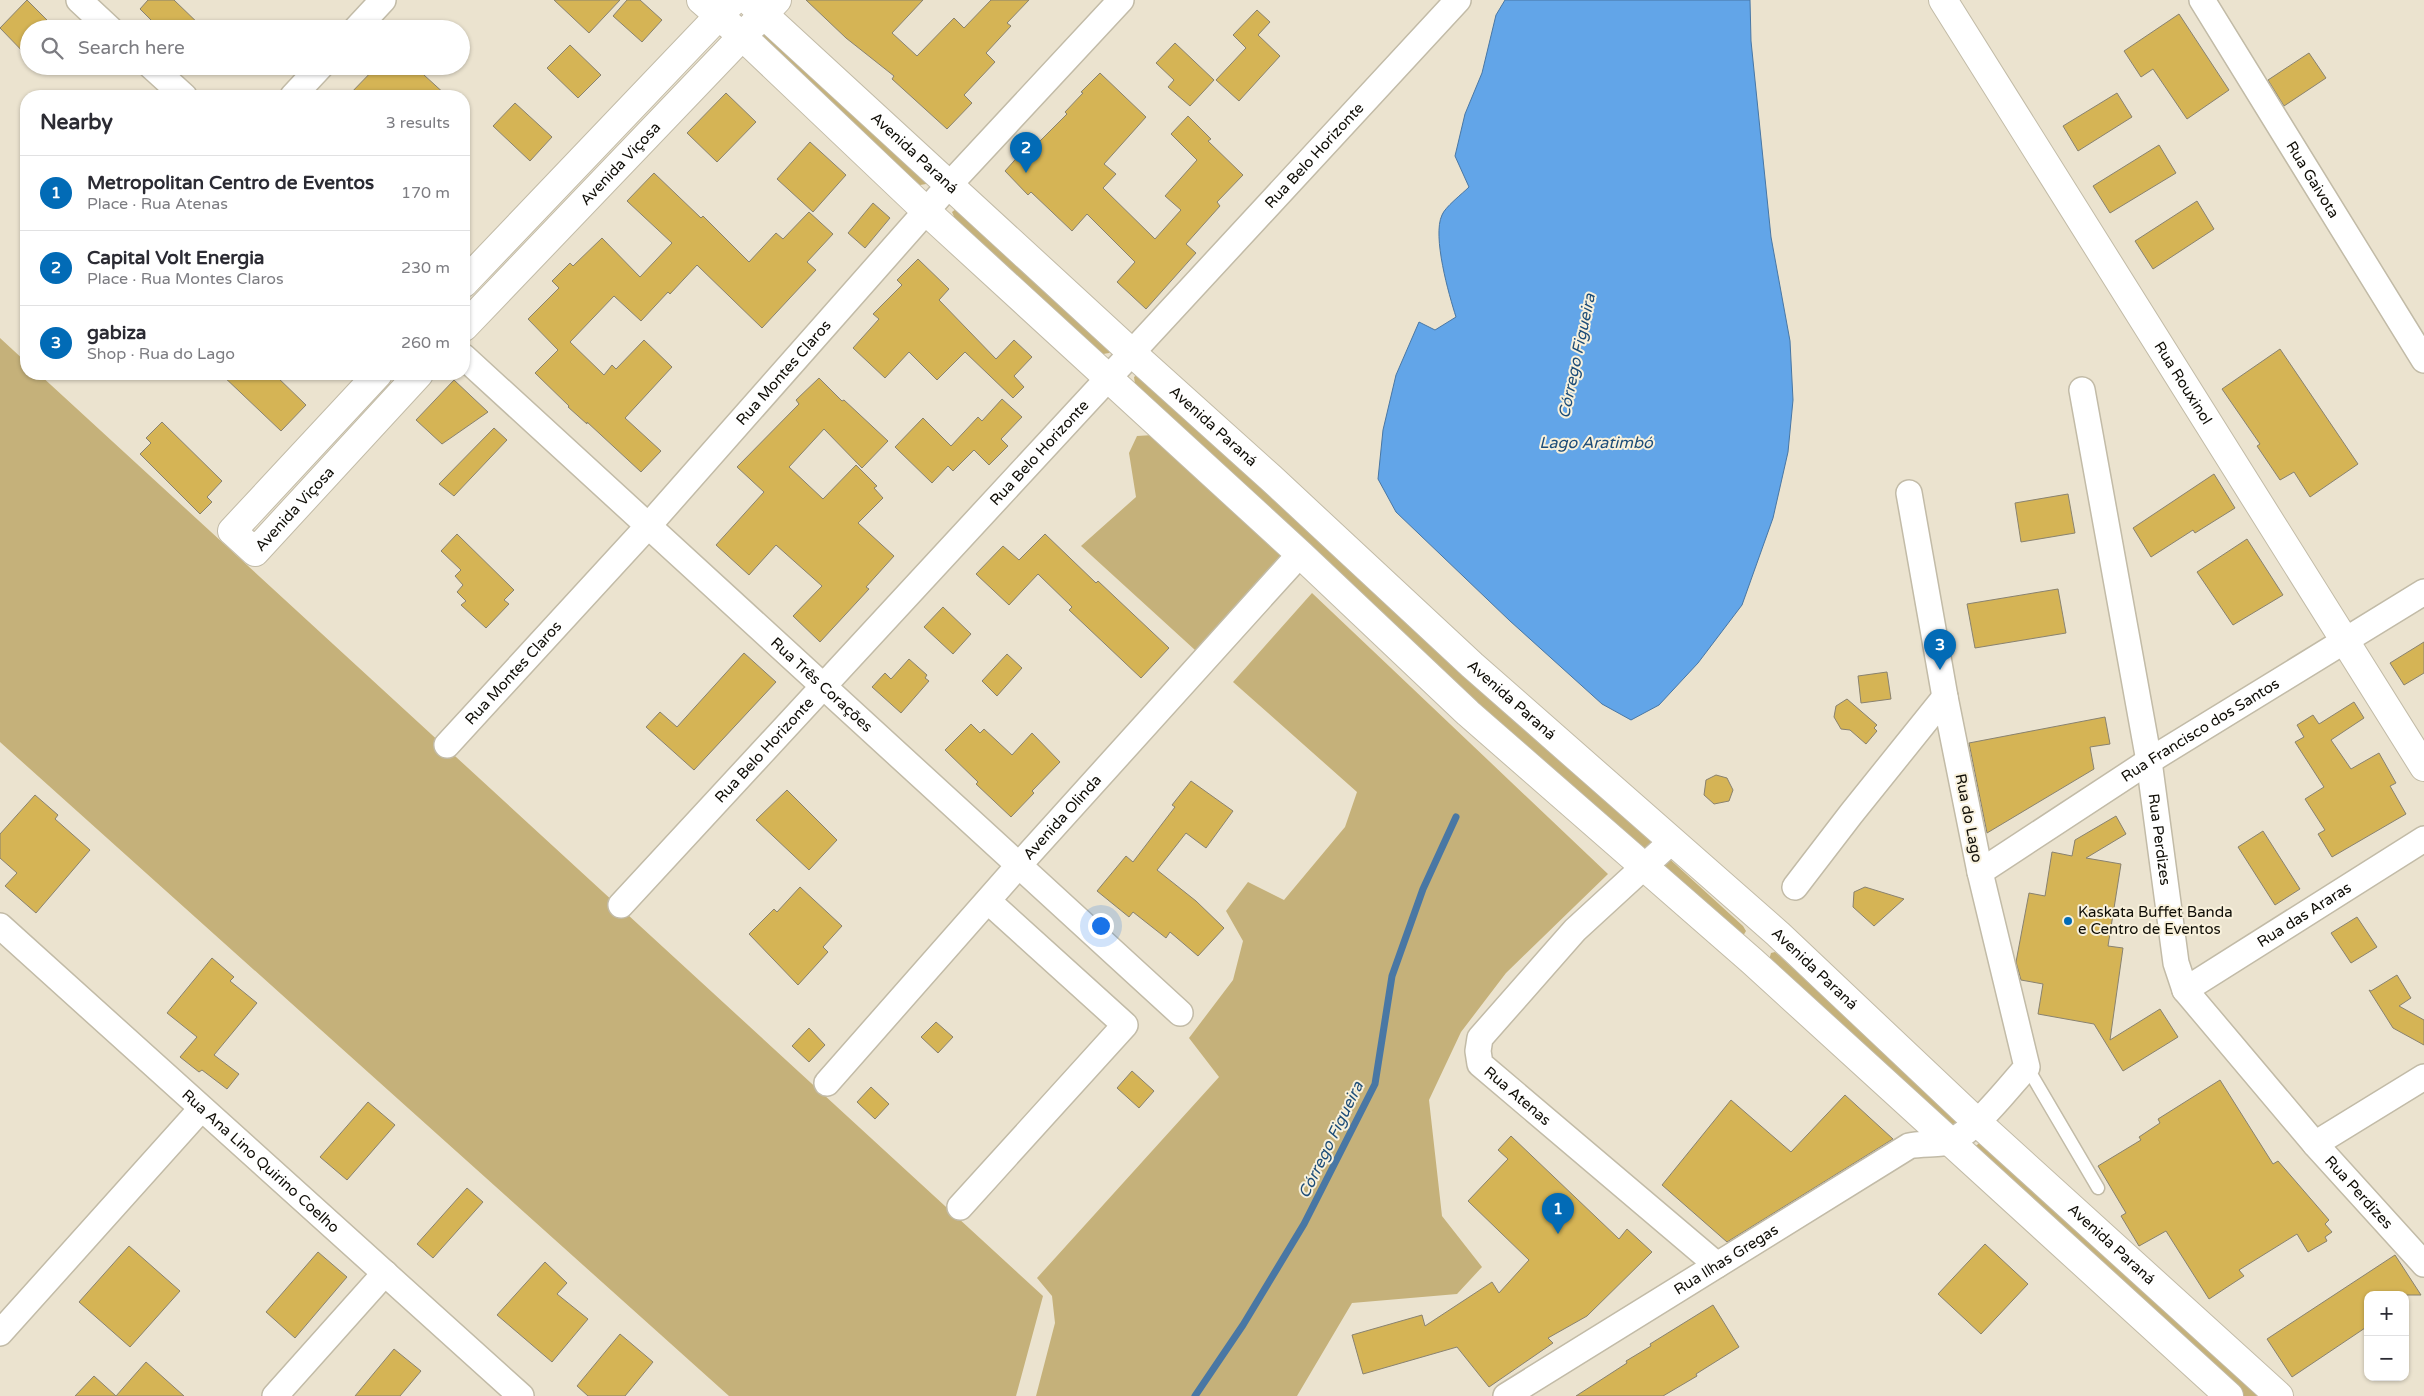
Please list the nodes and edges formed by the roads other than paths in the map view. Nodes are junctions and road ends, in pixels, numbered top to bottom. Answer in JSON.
{"nodes":[{"id":1,"x":79,"y":0,"type":"edge"},
{"id":2,"x":383,"y":0,"type":"edge"},
{"id":3,"x":1121,"y":0,"type":"edge"},
{"id":4,"x":1458,"y":0,"type":"edge"},
{"id":5,"x":1944,"y":0,"type":"edge"},
{"id":6,"x":2202,"y":0,"type":"edge"},
{"id":7,"x":763,"y":5,"type":"edge"},
{"id":8,"x":718,"y":6,"type":"edge"},
{"id":9,"x":100,"y":20,"type":"edge"},
{"id":10,"x":364,"y":20,"type":"edge"},
{"id":11,"x":743,"y":37,"type":"junction"},
{"id":12,"x":161,"y":75,"type":"edge"},
{"id":13,"x":312,"y":75,"type":"edge"},
{"id":14,"x":177,"y":90,"type":"edge"},
{"id":15,"x":298,"y":90,"type":"edge"},
{"id":16,"x":950,"y":184,"type":"junction"},
{"id":17,"x":926,"y":211,"type":"junction"},
{"id":18,"x":470,"y":276,"type":"edge"},
{"id":19,"x":470,"y":320,"type":"edge"},
{"id":20,"x":1131,"y":352,"type":"junction"},
{"id":21,"x":2424,"y":360,"type":"edge"},
{"id":22,"x":470,"y":362,"type":"edge"},
{"id":23,"x":1108,"y":378,"type":"junction"},
{"id":24,"x":372,"y":380,"type":"edge"},
{"id":25,"x":414,"y":380,"type":"edge"},
{"id":26,"x":2082,"y":390,"type":"dead end"},
{"id":27,"x":1909,"y":493,"type":"dead end"},
{"id":28,"x":649,"y":526,"type":"junction"},
{"id":29,"x":1300,"y":554,"type":"junction"},
{"id":30,"x":2424,"y":592,"type":"edge"},
{"id":31,"x":2347,"y":641,"type":"junction"},
{"id":32,"x":824,"y":686,"type":"junction"},
{"id":33,"x":1945,"y":697,"type":"junction"},
{"id":34,"x":447,"y":745,"type":"dead end"},
{"id":35,"x":2150,"y":761,"type":"junction"},
{"id":36,"x":2424,"y":767,"type":"edge"},
{"id":37,"x":2424,"y":839,"type":"edge"},
{"id":38,"x":1672,"y":841,"type":"junction"},
{"id":39,"x":1019,"y":865,"type":"junction"},
{"id":40,"x":1645,"y":867,"type":"junction"},
{"id":41,"x":1980,"y":872,"type":"junction"},
{"id":42,"x":1795,"y":887,"type":"dead end"},
{"id":43,"x":988,"y":901,"type":"junction"},
{"id":44,"x":621,"y":905,"type":"dead end"},
{"id":45,"x":4,"y":938,"type":"edge"},
{"id":46,"x":2185,"y":990,"type":"junction"},
{"id":47,"x":1180,"y":1013,"type":"dead end"},
{"id":48,"x":2027,"y":1067,"type":"junction"},
{"id":49,"x":2424,"y":1077,"type":"edge"},
{"id":50,"x":827,"y":1083,"type":"dead end"},
{"id":51,"x":201,"y":1109,"type":"junction"},
{"id":52,"x":1977,"y":1122,"type":"junction"},
{"id":53,"x":1950,"y":1142,"type":"junction"},
{"id":54,"x":2315,"y":1144,"type":"junction"},
{"id":55,"x":2098,"y":1188,"type":"dead end"},
{"id":56,"x":960,"y":1207,"type":"dead end"},
{"id":57,"x":2424,"y":1264,"type":"edge"},
{"id":58,"x":1717,"y":1265,"type":"junction"},
{"id":59,"x":385,"y":1273,"type":"junction"},
{"id":60,"x":0,"y":1333,"type":"edge"},
{"id":61,"x":275,"y":1396,"type":"edge"},
{"id":62,"x":521,"y":1396,"type":"edge"},
{"id":63,"x":1506,"y":1396,"type":"edge"},
{"id":64,"x":2229,"y":1396,"type":"edge"},
{"id":65,"x":2279,"y":1396,"type":"edge"}],
"edges":[{"from":1,"to":9,"type":"street"},
{"from":2,"to":10,"type":"street"},
{"from":3,"to":16,"type":"street","name":"Rua Montes Claros"},
{"from":4,"to":20,"type":"street","name":"Rua Belo Horizonte"},
{"from":5,"to":31,"type":"main road","name":"Rua Rouxinol"},
{"from":6,"to":21,"type":"street","name":"Rua Gaivota"},
{"from":7,"to":11,"type":"main road","name":"Avenida Viçosa"},
{"from":7,"to":16,"type":"main road","name":"Avenida Paraná"},
{"from":8,"to":11,"type":"main road"},
{"from":8,"to":18,"type":"main road","name":"Avenida Viçosa"},
{"from":11,"to":17,"type":"main road"},
{"from":11,"to":19,"type":"main road","name":"Avenida Viçosa"},
{"from":12,"to":14,"type":"street"},
{"from":13,"to":15,"type":"street"},
{"from":16,"to":17,"type":"street","name":"Rua Montes Claros"},
{"from":16,"to":20,"type":"main road","name":"Avenida Paraná"},
{"from":17,"to":23,"type":"main road"},
{"from":17,"to":28,"type":"street","name":"Rua Montes Claros"},
{"from":20,"to":23,"type":"street","name":"Rua Belo Horizonte"},
{"from":20,"to":38,"type":"main road","name":"Avenida Paraná"},
{"from":22,"to":28,"type":"street","name":"Rua Três Corações"},
{"from":23,"to":29,"type":"main road"},
{"from":23,"to":32,"type":"street","name":"Rua Belo Horizonte"},
{"from":24,"to":25,"type":"main road","name":"Avenida Viçosa"},
{"from":26,"to":35,"type":"street","name":"Rua Perdizes"},
{"from":27,"to":33,"type":"street","name":"Rua do Lago"},
{"from":28,"to":32,"type":"street","name":"Rua Três Corações"},
{"from":28,"to":34,"type":"street","name":"Rua Montes Claros"},
{"from":29,"to":39,"type":"street","name":"Avenida Olinda"},
{"from":29,"to":40,"type":"main road"},
{"from":30,"to":31,"type":"street","name":"Rua Francisco dos Santos"},
{"from":31,"to":35,"type":"street","name":"Rua Francisco dos Santos"},
{"from":31,"to":36,"type":"main road","name":"Rua Rouxinol"},
{"from":32,"to":39,"type":"street","name":"Rua Três Corações"},
{"from":32,"to":44,"type":"street","name":"Rua Belo Horizonte"},
{"from":33,"to":41,"type":"street","name":"Rua do Lago"},
{"from":33,"to":42,"type":"street"},
{"from":35,"to":41,"type":"street","name":"Rua Francisco dos Santos"},
{"from":35,"to":46,"type":"street","name":"Rua Perdizes"},
{"from":37,"to":46,"type":"street","name":"Rua das Araras"},
{"from":38,"to":40,"type":"street","name":"Rua Atenas"},
{"from":38,"to":52,"type":"main road","name":"Avenida Paraná"},
{"from":39,"to":43,"type":"street","name":"Avenida Olinda"},
{"from":39,"to":47,"type":"street","name":"Rua Três Corações"},
{"from":40,"to":53,"type":"main road"},
{"from":40,"to":58,"type":"street","name":"Rua Atenas"},
{"from":41,"to":48,"type":"street","name":"Rua do Lago"},
{"from":43,"to":50,"type":"street","name":"Avenida Olinda"},
{"from":43,"to":56,"type":"street"},
{"from":45,"to":51,"type":"street","name":"Rua Ana Lino Quirino Coelho"},
{"from":46,"to":54,"type":"street","name":"Rua Perdizes"},
{"from":48,"to":52,"type":"street"},
{"from":48,"to":55,"type":"lane"},
{"from":49,"to":54,"type":"street"},
{"from":51,"to":59,"type":"street","name":"Rua Ana Lino Quirino Coelho"},
{"from":51,"to":60,"type":"street"},
{"from":52,"to":53,"type":"street"},
{"from":52,"to":65,"type":"main road","name":"Avenida Paraná"},
{"from":53,"to":58,"type":"street","name":"Rua Ilhas Gregas"},
{"from":53,"to":64,"type":"main road"},
{"from":54,"to":57,"type":"street","name":"Rua Perdizes"},
{"from":58,"to":63,"type":"street","name":"Rua Ilhas Gregas"},
{"from":59,"to":61,"type":"street"},
{"from":59,"to":62,"type":"street","name":"Rua Ana Lino Quirino Coelho"}]}
